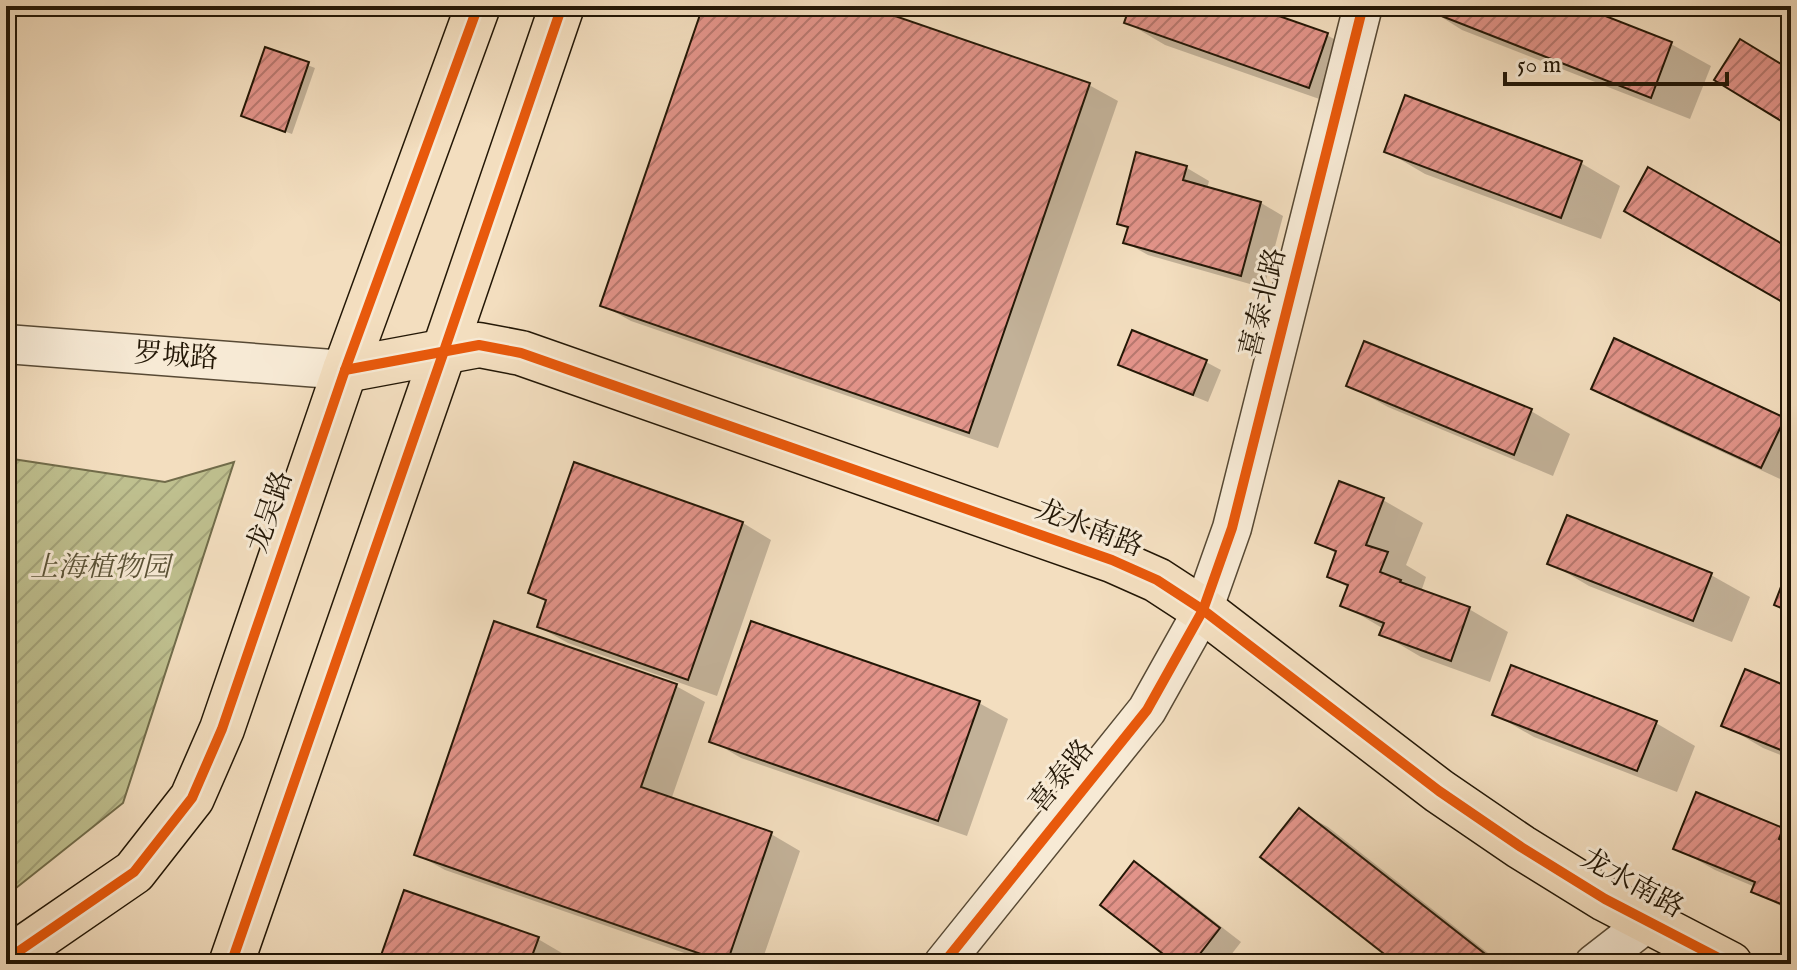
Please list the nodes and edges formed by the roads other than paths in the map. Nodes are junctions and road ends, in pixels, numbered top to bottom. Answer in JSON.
{"nodes":[{"id":1,"x":478,"y":6,"type":"edge"},
{"id":2,"x":562,"y":6,"type":"edge"},
{"id":3,"x":1363,"y":6,"type":"edge"},
{"id":4,"x":6,"y":344,"type":"edge"},
{"id":5,"x":444,"y":351,"type":"junction"},
{"id":6,"x":345,"y":370,"type":"junction"},
{"id":7,"x":1203,"y":610,"type":"junction"},
{"id":8,"x":1648,"y":922,"type":"junction"},
{"id":9,"x":6,"y":960,"type":"edge"},
{"id":10,"x":231,"y":964,"type":"edge"},
{"id":11,"x":943,"y":964,"type":"edge"},
{"id":12,"x":1594,"y":964,"type":"edge"},
{"id":13,"x":1730,"y":964,"type":"edge"}],
"edges":[{"from":1,"to":6,"type":"main road","name":"龙吴路"},
{"from":2,"to":5,"type":"main road"},
{"from":3,"to":7,"type":"street","name":"喜泰北路"},
{"from":4,"to":6,"type":"street","name":"罗城路"},
{"from":5,"to":6,"type":"main road","name":"龙水南路"},
{"from":5,"to":7,"type":"main road","name":"龙水南路"},
{"from":5,"to":10,"type":"main road"},
{"from":6,"to":9,"type":"main road","name":"龙吴路"},
{"from":7,"to":8,"type":"main road","name":"龙水南路"},
{"from":7,"to":11,"type":"street","name":"喜泰路"},
{"from":8,"to":12,"type":"street"},
{"from":8,"to":13,"type":"main road","name":"龙水南路"}]}
